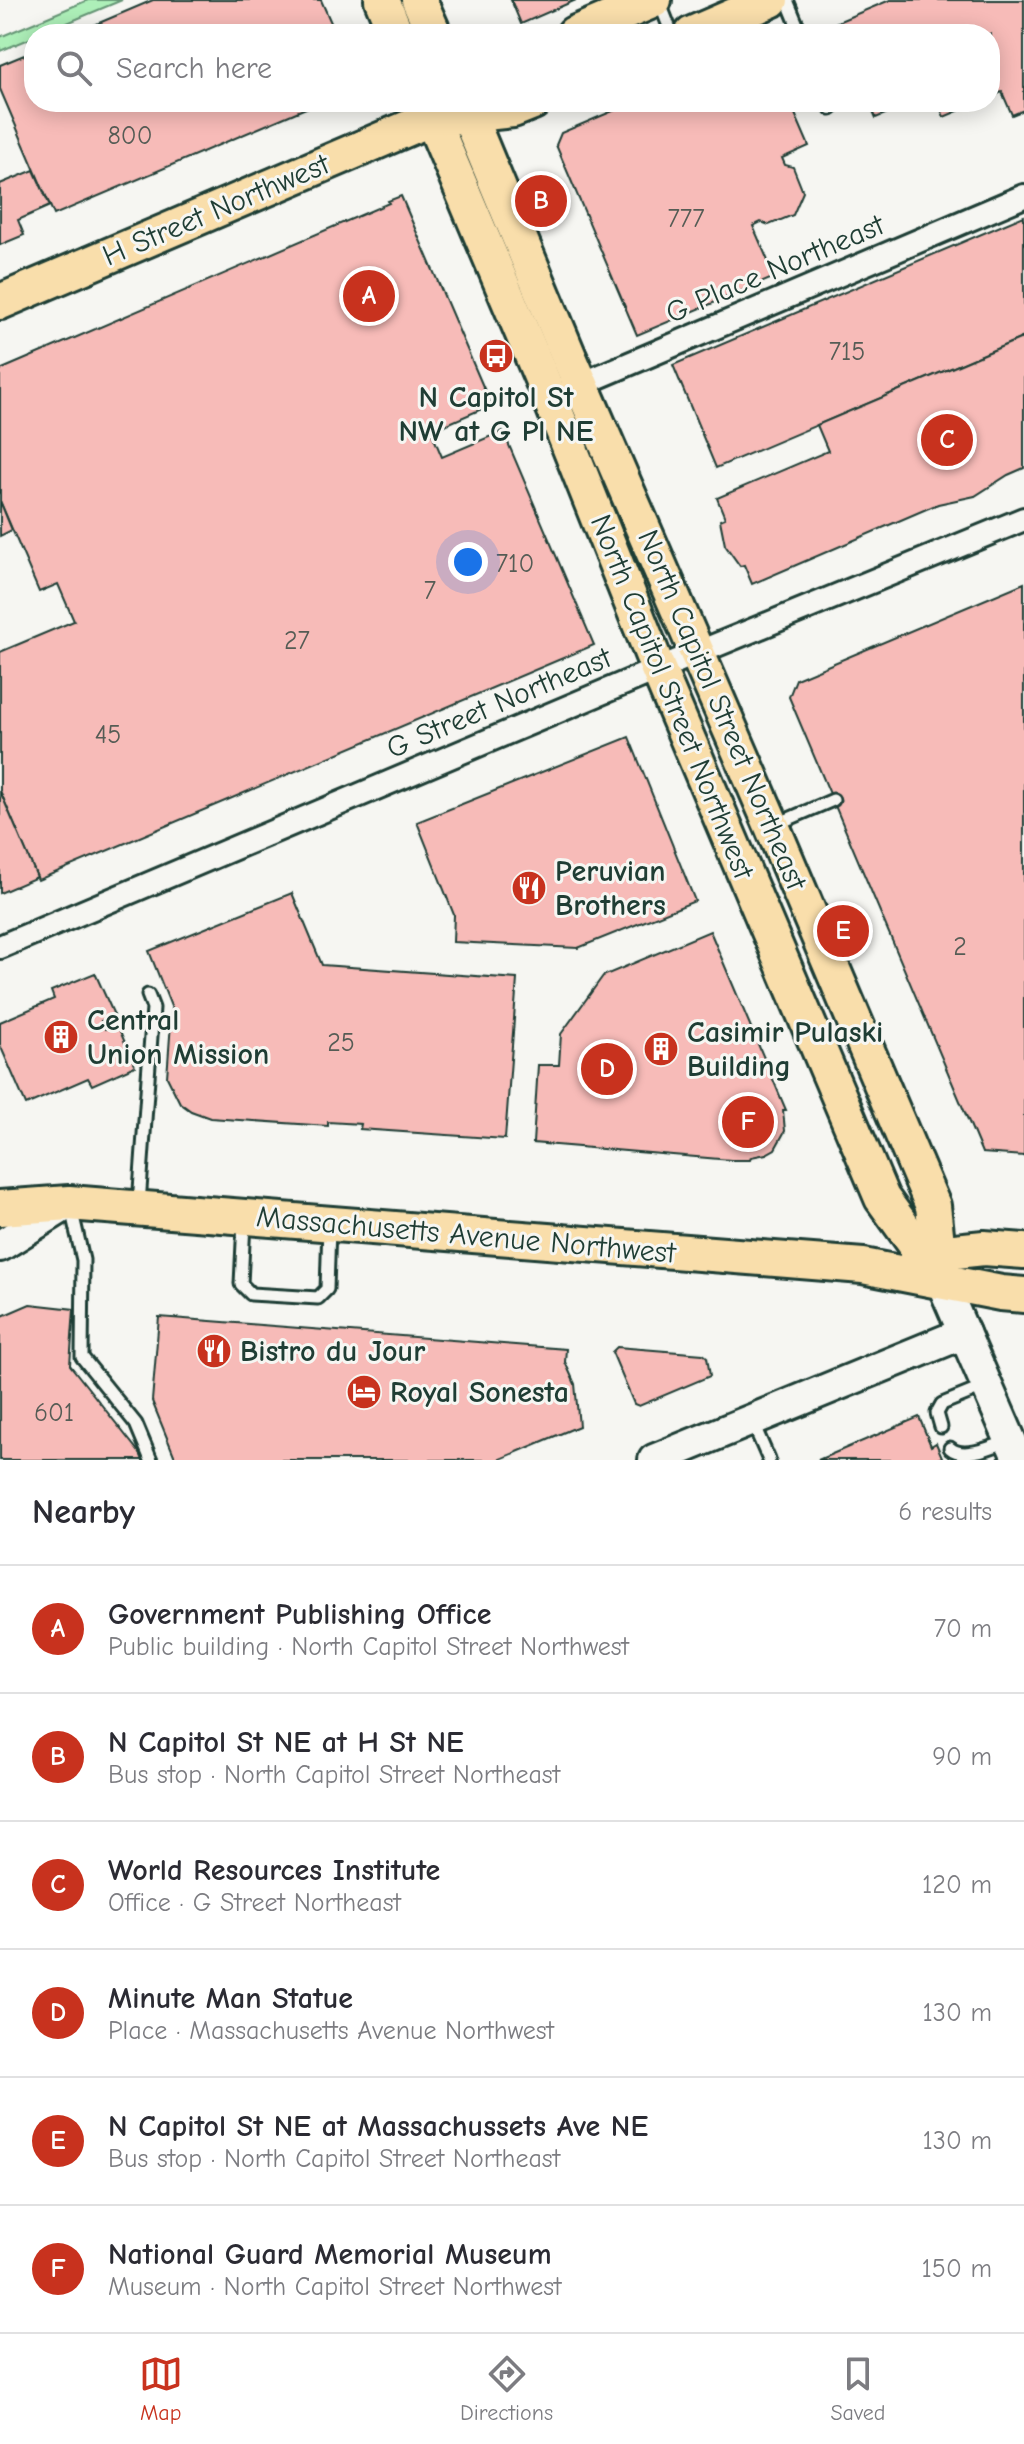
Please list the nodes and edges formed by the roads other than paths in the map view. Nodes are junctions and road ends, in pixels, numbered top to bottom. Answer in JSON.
{"nodes":[{"id":1,"x":382,"y":0,"type":"edge"},
{"id":2,"x":419,"y":0,"type":"edge"},
{"id":3,"x":657,"y":0,"type":"edge"},
{"id":4,"x":771,"y":0,"type":"edge"},
{"id":5,"x":787,"y":0,"type":"edge"},
{"id":6,"x":392,"y":24,"type":"edge"},
{"id":7,"x":430,"y":24,"type":"edge"},
{"id":8,"x":598,"y":24,"type":"edge"},
{"id":9,"x":668,"y":24,"type":"edge"},
{"id":10,"x":715,"y":24,"type":"edge"},
{"id":11,"x":797,"y":24,"type":"edge"},
{"id":12,"x":439,"y":112,"type":"edge"},
{"id":13,"x":450,"y":112,"type":"edge"},
{"id":14,"x":1024,"y":196,"type":"edge"},
{"id":15,"x":0,"y":302,"type":"edge"},
{"id":16,"x":566,"y":391,"type":"junction"},
{"id":17,"x":1024,"y":519,"type":"edge"},
{"id":18,"x":698,"y":654,"type":"junction"},
{"id":19,"x":658,"y":669,"type":"junction"},
{"id":20,"x":833,"y":800,"type":"dead end"},
{"id":21,"x":772,"y":826,"type":"junction"},
{"id":22,"x":733,"y":843,"type":"junction"},
{"id":23,"x":0,"y":947,"type":"edge"},
{"id":24,"x":148,"y":995,"type":"dead end"},
{"id":25,"x":0,"y":1183,"type":"edge"},
{"id":26,"x":69,"y":1203,"type":"junction"},
{"id":27,"x":0,"y":1208,"type":"edge"},
{"id":28,"x":139,"y":1209,"type":"junction"},
{"id":29,"x":244,"y":1217,"type":"junction"},
{"id":30,"x":329,"y":1224,"type":"junction"},
{"id":31,"x":0,"y":1246,"type":"edge"},
{"id":32,"x":1024,"y":1251,"type":"edge"},
{"id":33,"x":933,"y":1262,"type":"junction"},
{"id":34,"x":1024,"y":1295,"type":"edge"},
{"id":35,"x":964,"y":1333,"type":"junction"},
{"id":36,"x":987,"y":1386,"type":"junction"},
{"id":37,"x":751,"y":1420,"type":"junction"},
{"id":38,"x":941,"y":1427,"type":"dead end"},
{"id":39,"x":950,"y":1448,"type":"dead end"},
{"id":40,"x":1014,"y":1450,"type":"edge"},
{"id":41,"x":151,"y":1460,"type":"edge"},
{"id":42,"x":654,"y":1460,"type":"edge"},
{"id":43,"x":769,"y":1460,"type":"edge"}],
"edges":[{"from":1,"to":6,"type":"main road"},
{"from":2,"to":7,"type":"main road"},
{"from":3,"to":8,"type":"main road"},
{"from":3,"to":9,"type":"lane"},
{"from":4,"to":10,"type":"main road"},
{"from":5,"to":11,"type":"lane"},
{"from":12,"to":15,"type":"main road","name":"H Street Northwest"},
{"from":13,"to":16,"type":"main road","name":"North Capitol Street Northeast"},
{"from":14,"to":16,"type":"street","name":"G Place Northeast"},
{"from":16,"to":18,"type":"main road","name":"North Capitol Street Northeast"},
{"from":16,"to":19,"type":"main road","name":"North Capitol Street Northwest"},
{"from":17,"to":18,"type":"street","name":"G Street Northeast"},
{"from":18,"to":19,"type":"street","name":"G Street Northeast"},
{"from":18,"to":21,"type":"main road","name":"North Capitol Street Northeast"},
{"from":19,"to":22,"type":"main road","name":"North Capitol Street Northwest"},
{"from":19,"to":23,"type":"street","name":"G Street Northeast"},
{"from":20,"to":21,"type":"lane"},
{"from":21,"to":22,"type":"main road"},
{"from":21,"to":33,"type":"main road","name":"North Capitol Street Northeast"},
{"from":22,"to":33,"type":"main road","name":"North Capitol Street Northwest"},
{"from":24,"to":28,"type":"lane"},
{"from":25,"to":26,"type":"main road","name":"Massachusetts Avenue Northwest"},
{"from":26,"to":27,"type":"main road","name":"Massachusetts Avenue Northwest"},
{"from":26,"to":28,"type":"main road","name":"Massachusetts Avenue Northwest"},
{"from":26,"to":31,"type":"street"},
{"from":26,"to":41,"type":"lane"},
{"from":28,"to":29,"type":"main road","name":"Massachusetts Avenue Northwest"},
{"from":29,"to":30,"type":"main road","name":"Massachusetts Avenue Northwest"},
{"from":29,"to":30,"type":"lane"},
{"from":30,"to":33,"type":"main road","name":"Massachusetts Avenue Northwest"},
{"from":32,"to":33,"type":"main road","name":"Massachusetts Avenue Northwest"},
{"from":33,"to":34,"type":"main road"},
{"from":33,"to":35,"type":"street"},
{"from":35,"to":36,"type":"street"},
{"from":35,"to":37,"type":"street"},
{"from":36,"to":38,"type":"lane"},
{"from":36,"to":40,"type":"street"},
{"from":37,"to":42,"type":"street"},
{"from":37,"to":43,"type":"lane"},
{"from":39,"to":40,"type":"lane"}]}
